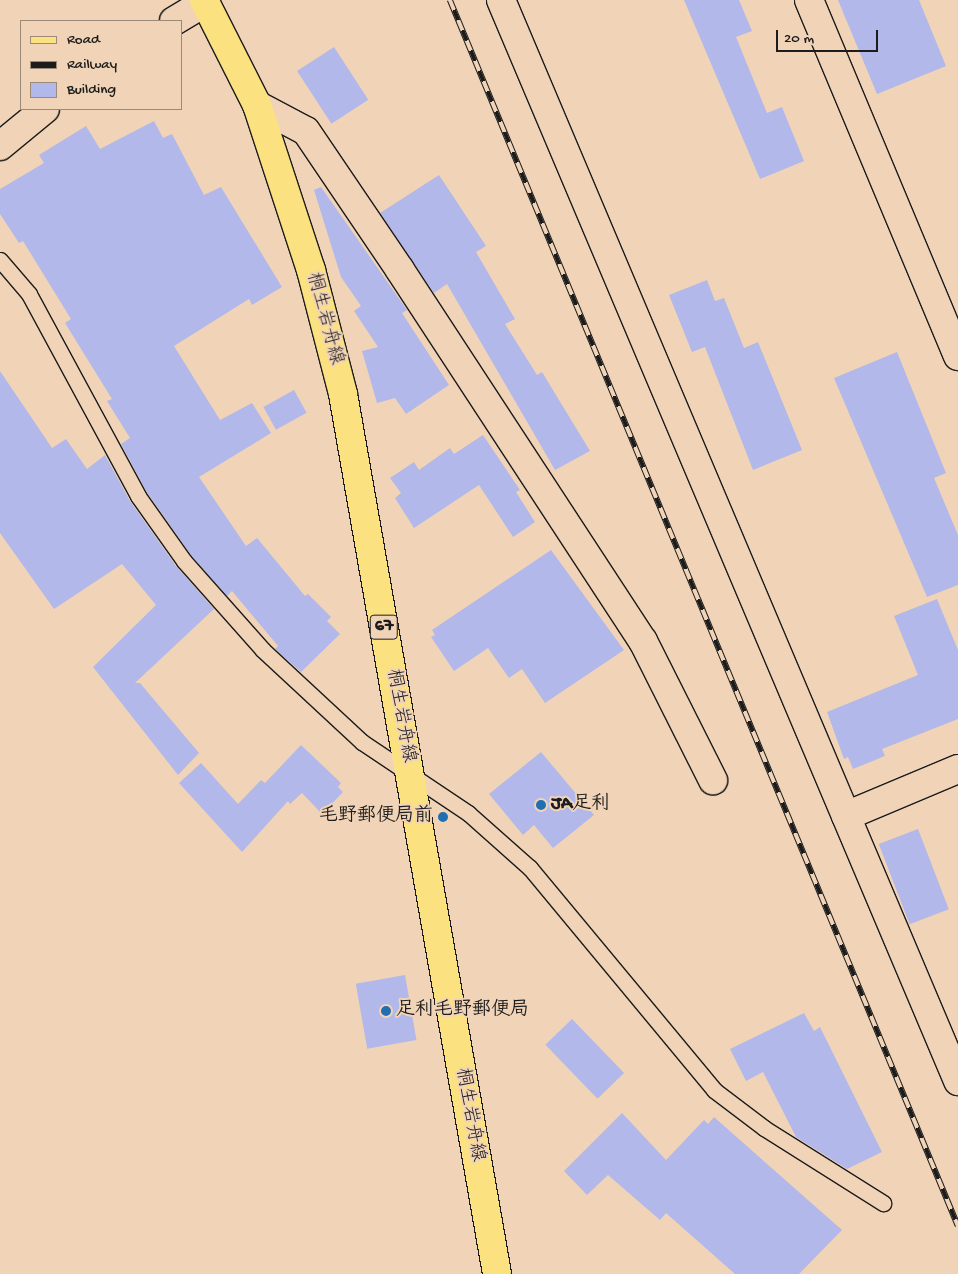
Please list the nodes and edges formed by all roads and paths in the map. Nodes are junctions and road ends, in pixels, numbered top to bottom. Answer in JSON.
{"nodes":[{"id":1,"x":500,"y":0,"type":"edge"},
{"id":2,"x":809,"y":0,"type":"edge"},
{"id":3,"x":205,"y":1,"type":"edge"},
{"id":4,"x":176,"y":20,"type":"edge"},
{"id":5,"x":257,"y":105,"type":"junction"},
{"id":6,"x":44,"y":110,"type":"edge"},
{"id":7,"x":0,"y":146,"type":"edge"},
{"id":8,"x":0,"y":260,"type":"edge"},
{"id":9,"x":958,"y":356,"type":"edge"},
{"id":10,"x":958,"y":768,"type":"edge"},
{"id":11,"x":410,"y":774,"type":"junction"},
{"id":12,"x":713,"y":780,"type":"dead end"},
{"id":13,"x":846,"y":816,"type":"junction"},
{"id":14,"x":958,"y":1081,"type":"edge"},
{"id":15,"x":883,"y":1203,"type":"dead end"},
{"id":16,"x":497,"y":1274,"type":"edge"}],
"edges":[{"from":1,"to":13,"type":"street"},
{"from":2,"to":9,"type":"street"},
{"from":3,"to":4,"type":"street"},
{"from":3,"to":5,"type":"main road","name":"桐生岩舟線","number":"67"},
{"from":5,"to":11,"type":"main road","name":"桐生岩舟線","number":"67"},
{"from":5,"to":12,"type":"street"},
{"from":6,"to":7,"type":"street"},
{"from":8,"to":11,"type":"lane"},
{"from":10,"to":13,"type":"street"},
{"from":11,"to":15,"type":"lane"},
{"from":11,"to":16,"type":"main road","name":"桐生岩舟線","number":"67"},
{"from":13,"to":14,"type":"street"}]}
